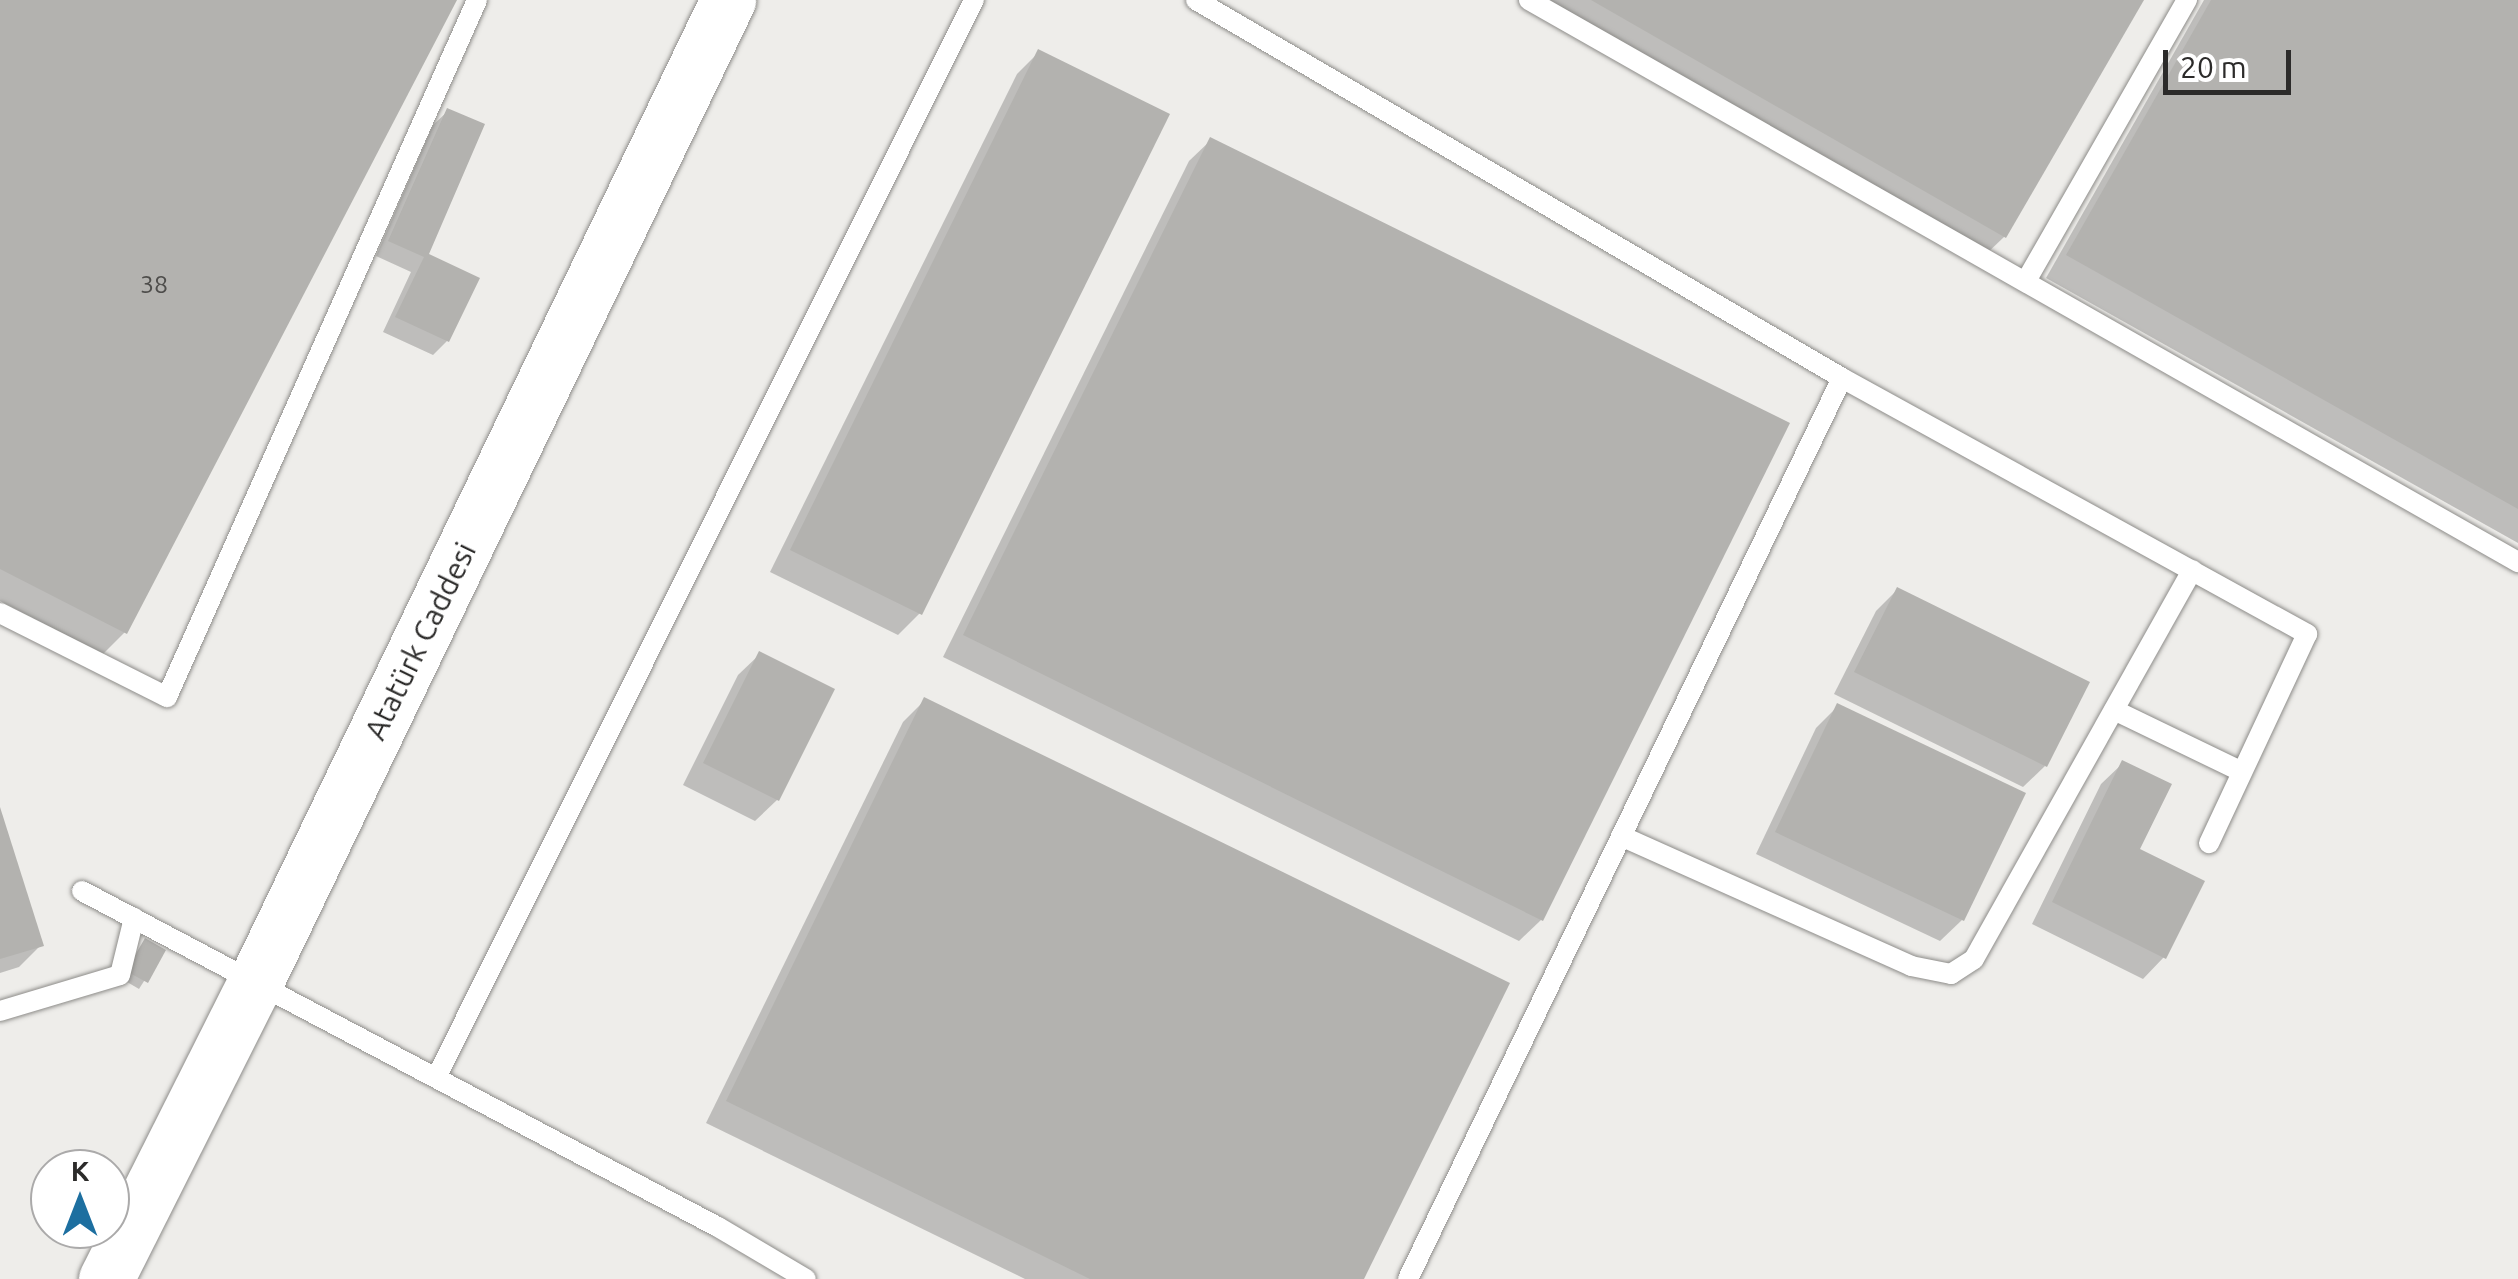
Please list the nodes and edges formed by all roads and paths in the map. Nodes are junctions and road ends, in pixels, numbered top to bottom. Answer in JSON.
{"nodes":[{"id":1,"x":477,"y":0,"type":"edge"},
{"id":2,"x":974,"y":0,"type":"edge"},
{"id":3,"x":1196,"y":0,"type":"edge"},
{"id":4,"x":1529,"y":0,"type":"edge"},
{"id":5,"x":2187,"y":0,"type":"edge"},
{"id":6,"x":725,"y":1,"type":"edge"},
{"id":7,"x":2026,"y":282,"type":"junction"},
{"id":8,"x":1842,"y":378,"type":"junction"},
{"id":9,"x":2518,"y":562,"type":"edge"},
{"id":10,"x":2192,"y":570,"type":"junction"},
{"id":11,"x":0,"y":613,"type":"edge"},
{"id":12,"x":2114,"y":710,"type":"junction"},
{"id":13,"x":2242,"y":772,"type":"junction"},
{"id":14,"x":1622,"y":836,"type":"junction"},
{"id":15,"x":2209,"y":843,"type":"dead end"},
{"id":16,"x":82,"y":891,"type":"dead end"},
{"id":17,"x":134,"y":918,"type":"junction"},
{"id":18,"x":255,"y":983,"type":"junction"},
{"id":19,"x":0,"y":1011,"type":"edge"},
{"id":20,"x":436,"y":1078,"type":"junction"},
{"id":21,"x":106,"y":1279,"type":"edge"},
{"id":22,"x":806,"y":1279,"type":"edge"},
{"id":23,"x":1408,"y":1279,"type":"edge"}],
"edges":[{"from":1,"to":11,"type":"lane"},
{"from":2,"to":20,"type":"lane"},
{"from":3,"to":8,"type":"lane"},
{"from":4,"to":7,"type":"lane"},
{"from":5,"to":7,"type":"lane"},
{"from":6,"to":18,"type":"street","name":"Atatürk Caddesi"},
{"from":7,"to":9,"type":"lane"},
{"from":8,"to":10,"type":"lane"},
{"from":8,"to":14,"type":"lane"},
{"from":10,"to":12,"type":"lane"},
{"from":10,"to":13,"type":"lane"},
{"from":12,"to":13,"type":"lane"},
{"from":12,"to":14,"type":"lane"},
{"from":13,"to":15,"type":"lane"},
{"from":14,"to":23,"type":"lane"},
{"from":16,"to":17,"type":"lane"},
{"from":17,"to":18,"type":"lane"},
{"from":17,"to":19,"type":"lane"},
{"from":18,"to":20,"type":"lane"},
{"from":18,"to":21,"type":"street","name":"Atatürk Caddesi"},
{"from":20,"to":22,"type":"lane"}]}
